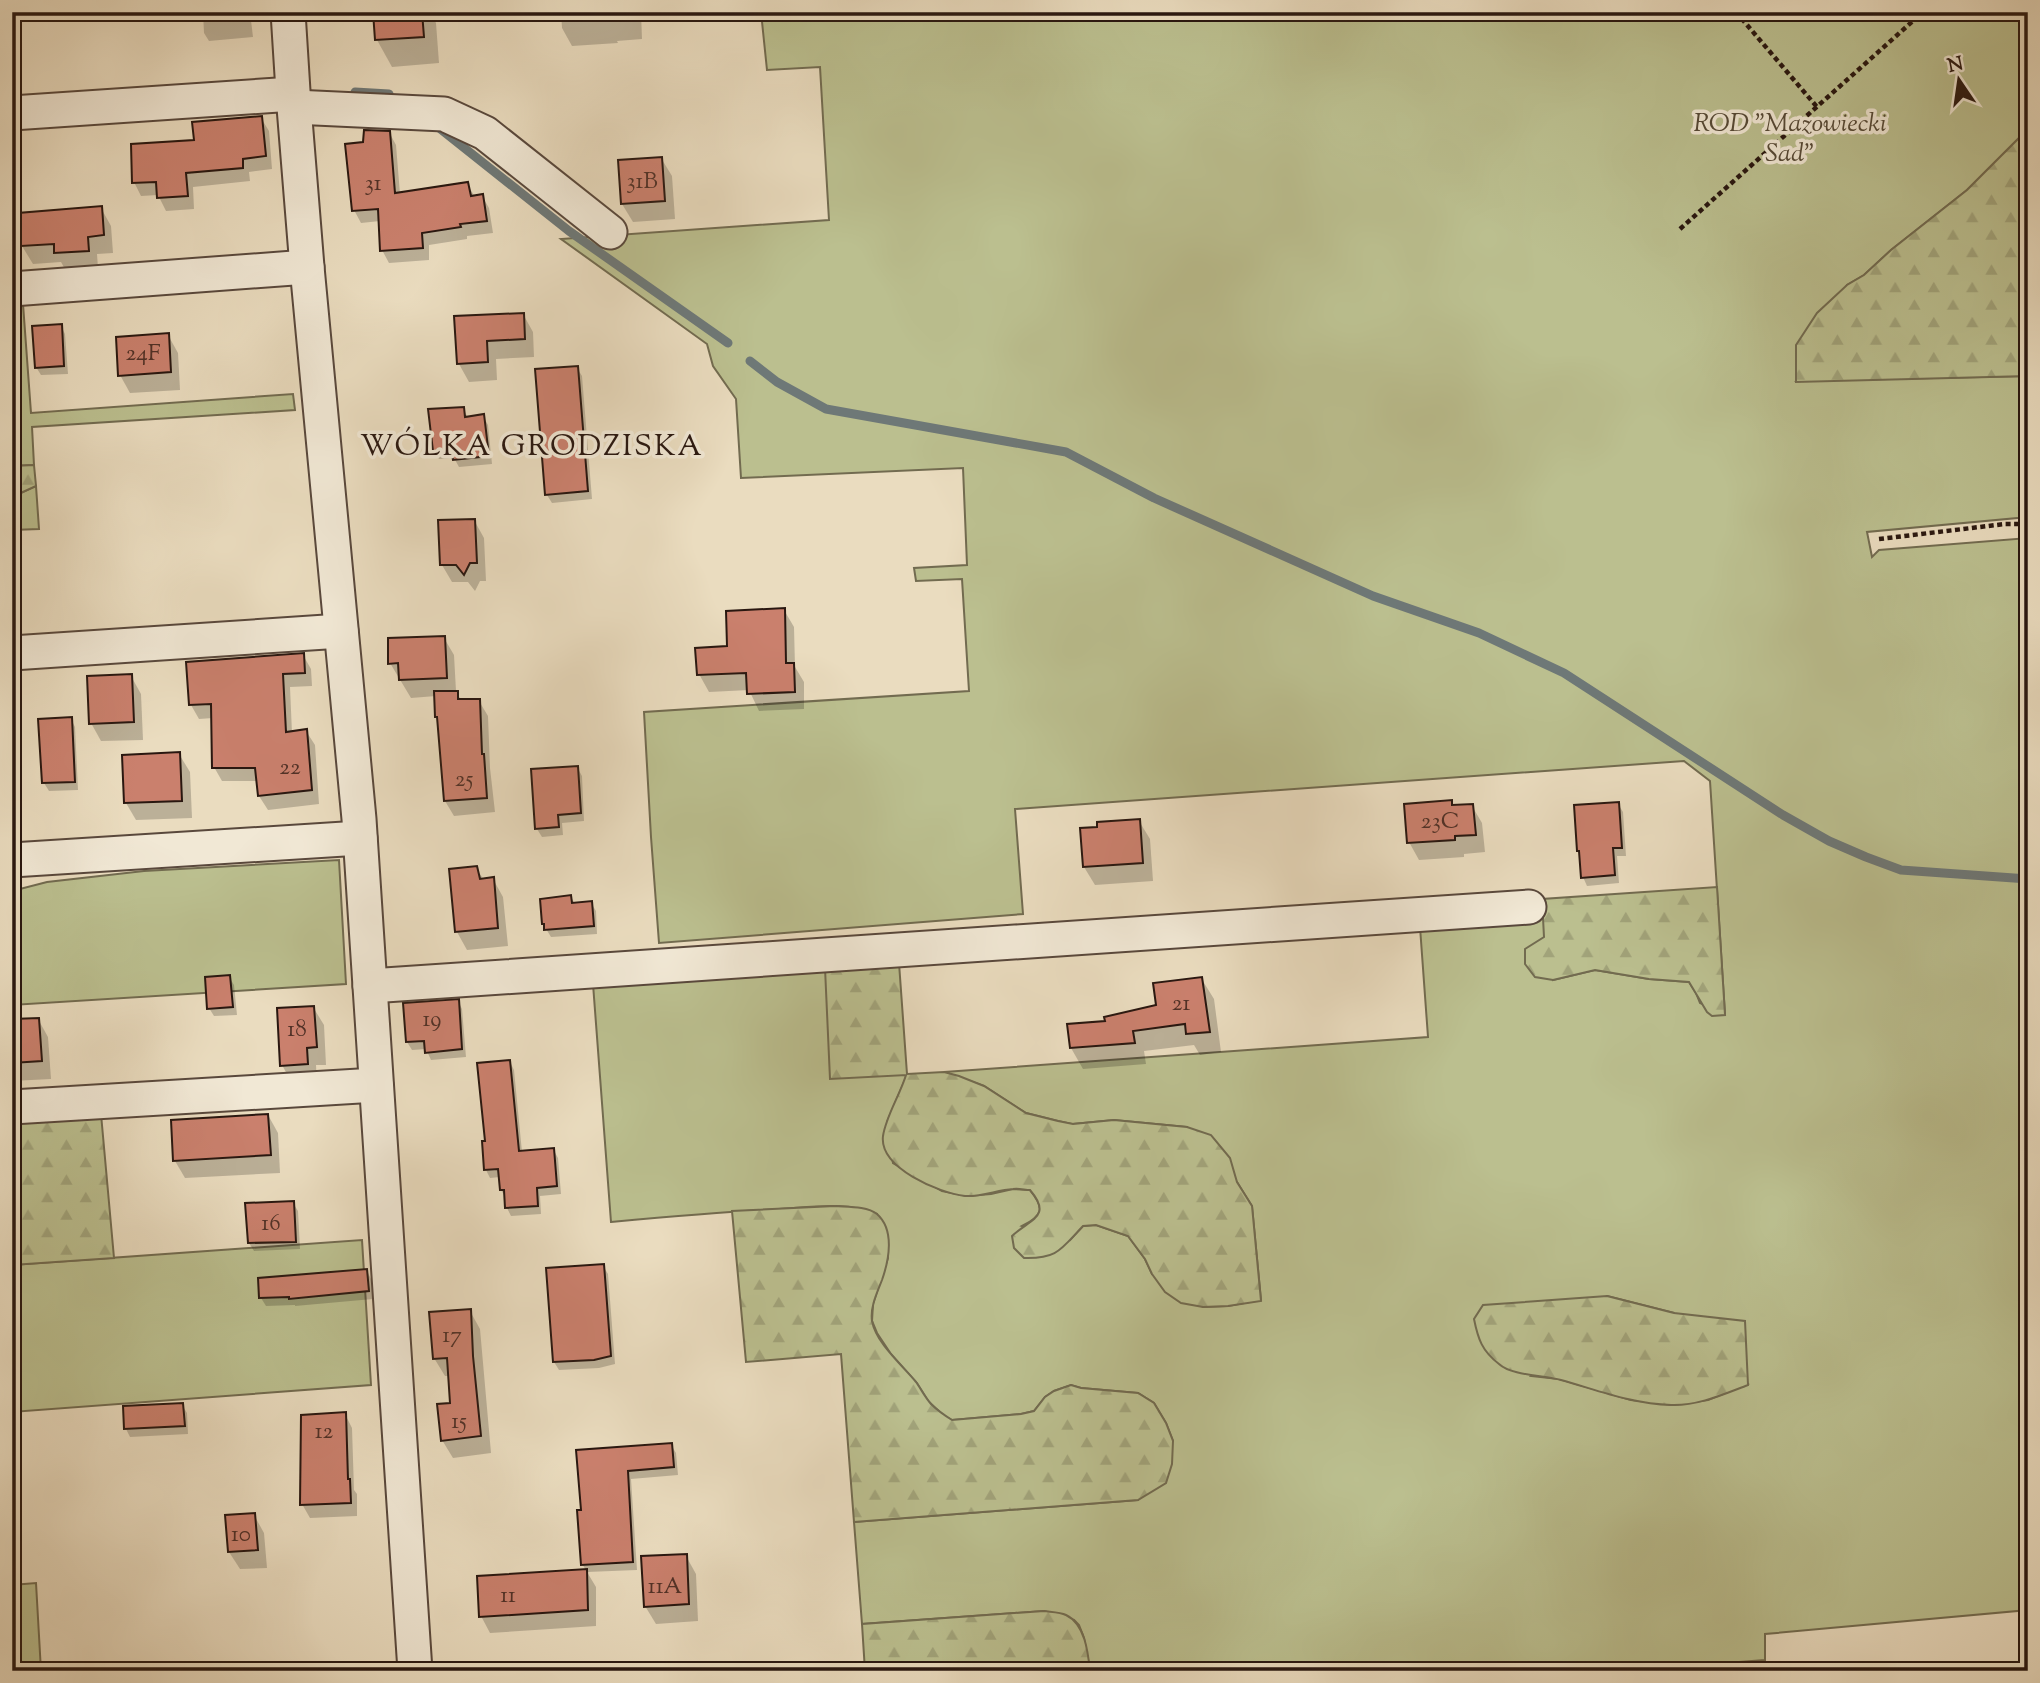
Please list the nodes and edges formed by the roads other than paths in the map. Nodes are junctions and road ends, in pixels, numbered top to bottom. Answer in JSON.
{"nodes":[{"id":1,"x":288,"y":12,"type":"edge"},
{"id":2,"x":293,"y":100,"type":"junction"},
{"id":3,"x":12,"y":113,"type":"edge"},
{"id":4,"x":610,"y":232,"type":"dead end"},
{"id":5,"x":307,"y":267,"type":"junction"},
{"id":6,"x":12,"y":289,"type":"edge"},
{"id":7,"x":341,"y":631,"type":"junction"},
{"id":8,"x":12,"y":653,"type":"edge"},
{"id":9,"x":360,"y":838,"type":"junction"},
{"id":10,"x":12,"y":860,"type":"edge"},
{"id":11,"x":1529,"y":907,"type":"dead end"},
{"id":12,"x":370,"y":986,"type":"junction"},
{"id":13,"x":376,"y":1084,"type":"junction"},
{"id":14,"x":12,"y":1107,"type":"edge"},
{"id":15,"x":415,"y":1671,"type":"edge"}],
"edges":[{"from":1,"to":2,"type":"street"},
{"from":2,"to":3,"type":"street"},
{"from":2,"to":4,"type":"street"},
{"from":2,"to":5,"type":"street"},
{"from":5,"to":6,"type":"street"},
{"from":5,"to":7,"type":"street"},
{"from":7,"to":8,"type":"street"},
{"from":7,"to":9,"type":"street"},
{"from":9,"to":10,"type":"street"},
{"from":9,"to":12,"type":"street"},
{"from":11,"to":12,"type":"street"},
{"from":12,"to":13,"type":"street"},
{"from":13,"to":14,"type":"street"},
{"from":13,"to":15,"type":"street"}]}
